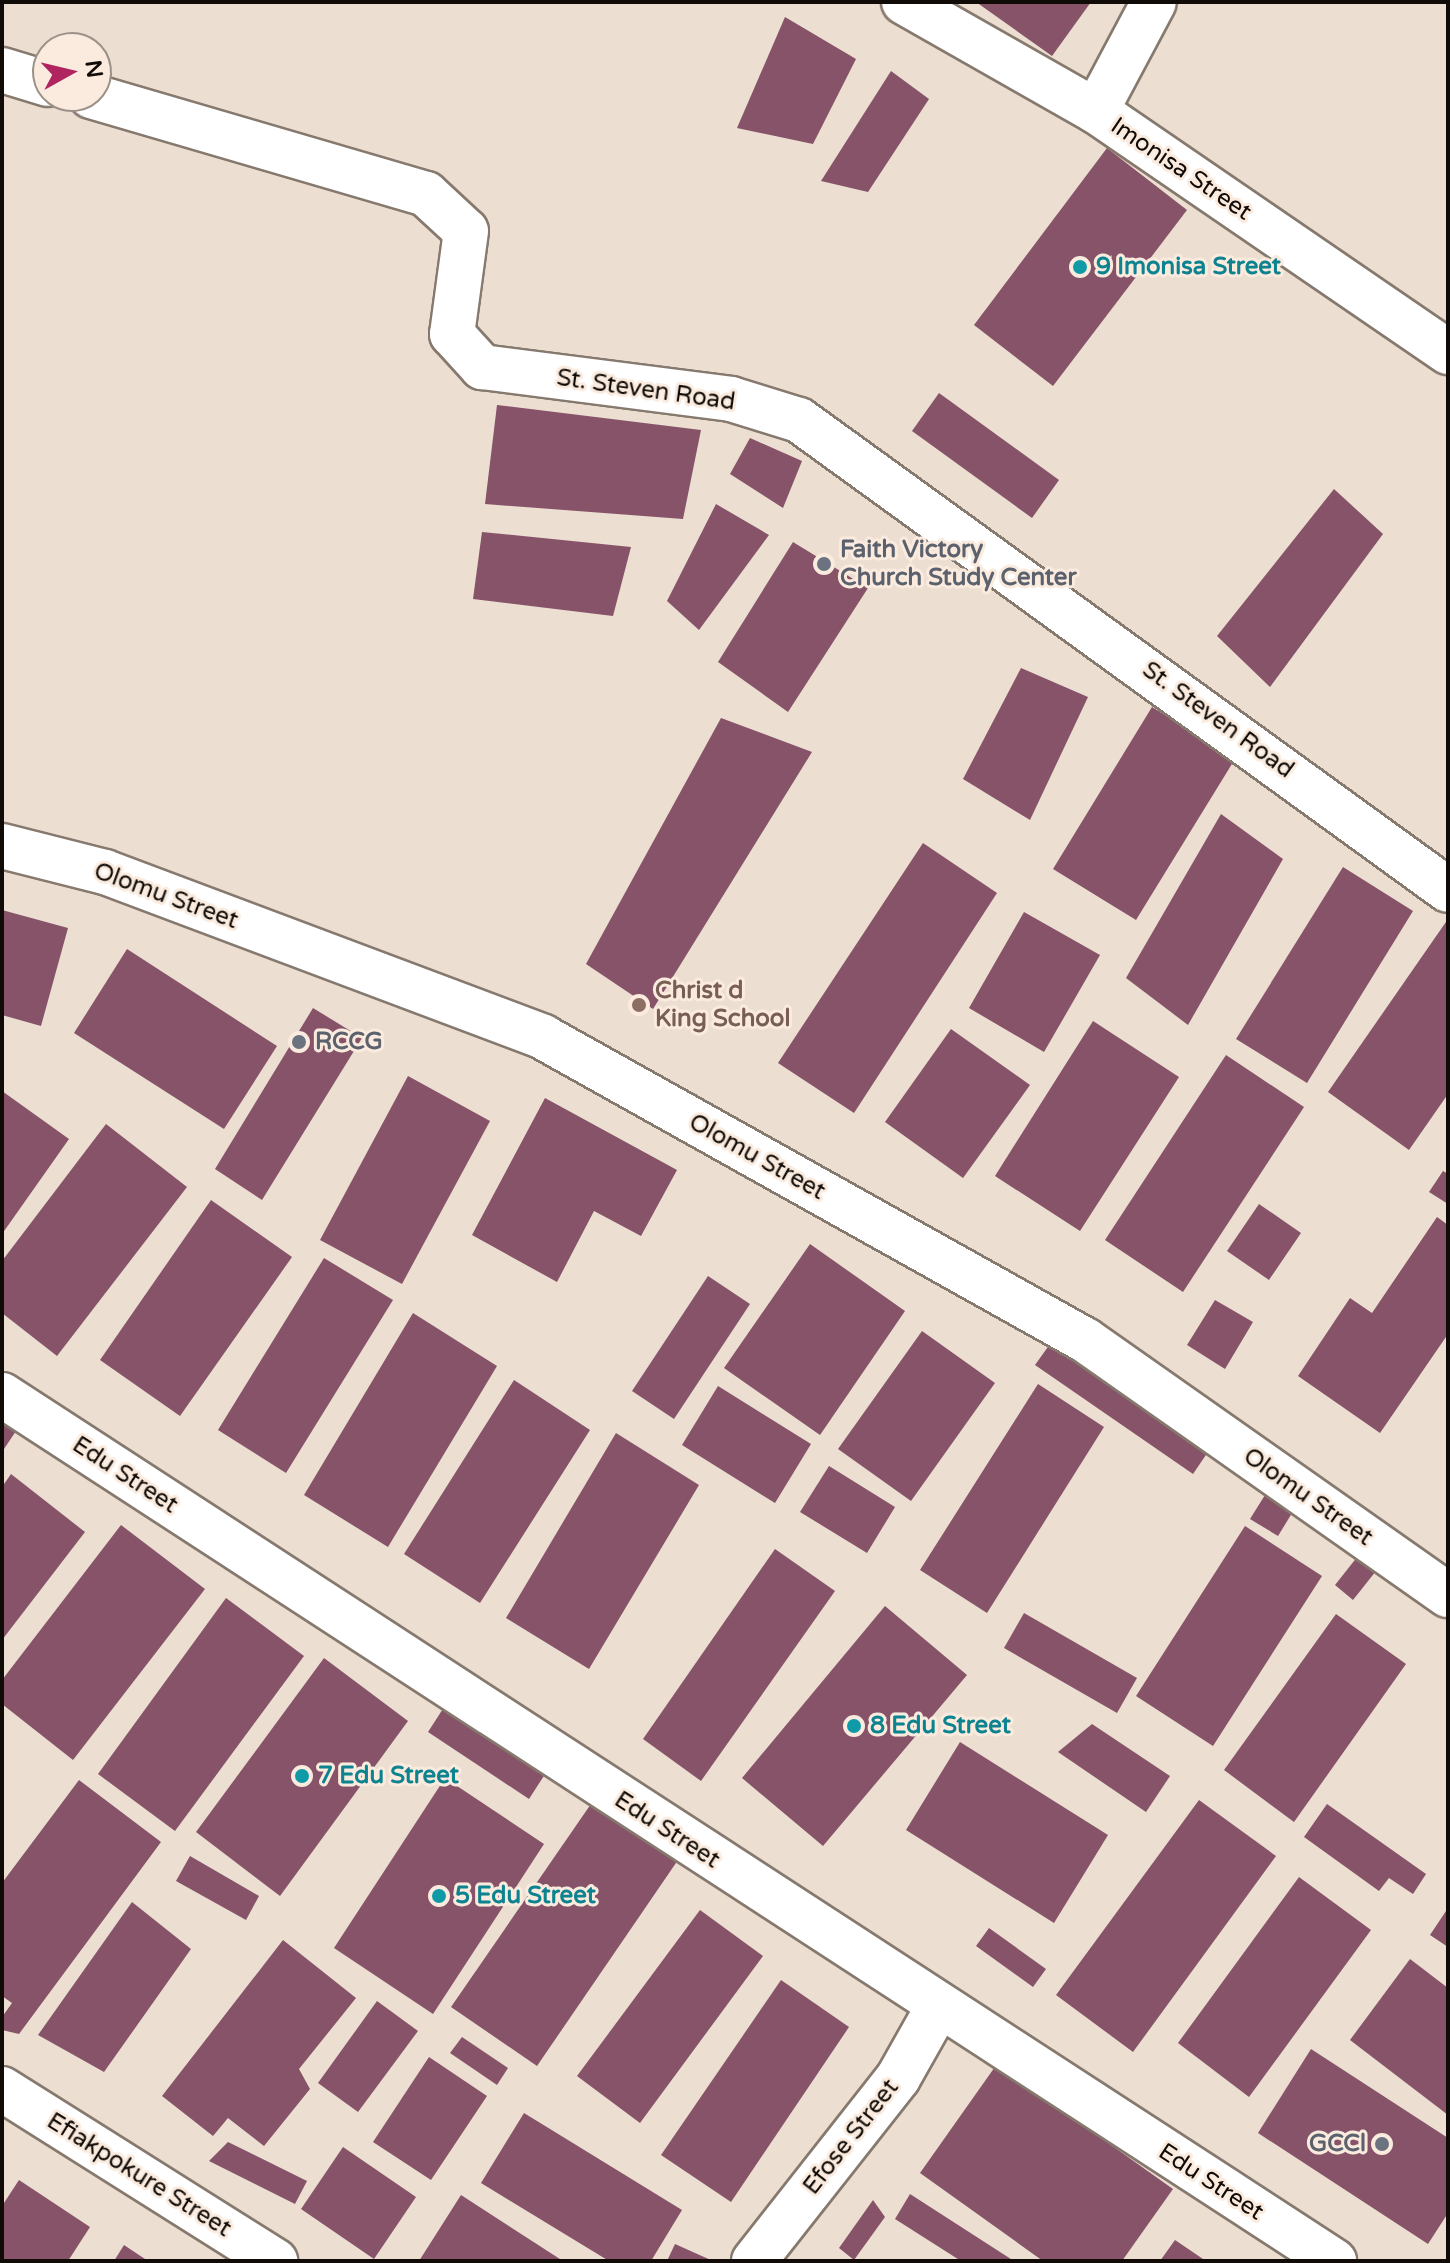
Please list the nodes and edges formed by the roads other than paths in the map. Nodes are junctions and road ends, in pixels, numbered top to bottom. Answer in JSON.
{"nodes":[{"id":1,"x":904,"y":2,"type":"edge"},
{"id":2,"x":1154,"y":2,"type":"edge"},
{"id":3,"x":2,"y":70,"type":"edge"},
{"id":4,"x":32,"y":79,"type":"edge"},
{"id":5,"x":112,"y":102,"type":"edge"},
{"id":6,"x":1096,"y":111,"type":"junction"},
{"id":7,"x":1448,"y":352,"type":"edge"},
{"id":8,"x":2,"y":846,"type":"edge"},
{"id":9,"x":1448,"y":890,"type":"edge"},
{"id":10,"x":2,"y":1395,"type":"edge"},
{"id":11,"x":1448,"y":1595,"type":"edge"},
{"id":12,"x":938,"y":2007,"type":"junction"},
{"id":13,"x":2,"y":2089,"type":"edge"},
{"id":14,"x":275,"y":2261,"type":"edge"},
{"id":15,"x":754,"y":2261,"type":"edge"},
{"id":16,"x":1334,"y":2261,"type":"edge"}],
"edges":[{"from":1,"to":6,"type":"street","name":"Imonisa Street"},
{"from":2,"to":6,"type":"street"},
{"from":3,"to":4,"type":"street"},
{"from":5,"to":9,"type":"street","name":"St. Steven Road"},
{"from":6,"to":7,"type":"street","name":"Imonisa Street"},
{"from":8,"to":11,"type":"street","name":"Olomu Street"},
{"from":10,"to":12,"type":"street","name":"Edu Street"},
{"from":12,"to":15,"type":"street","name":"Efose Street"},
{"from":12,"to":16,"type":"street","name":"Edu Street"},
{"from":13,"to":14,"type":"street","name":"Efiakpokure Street"}]}
